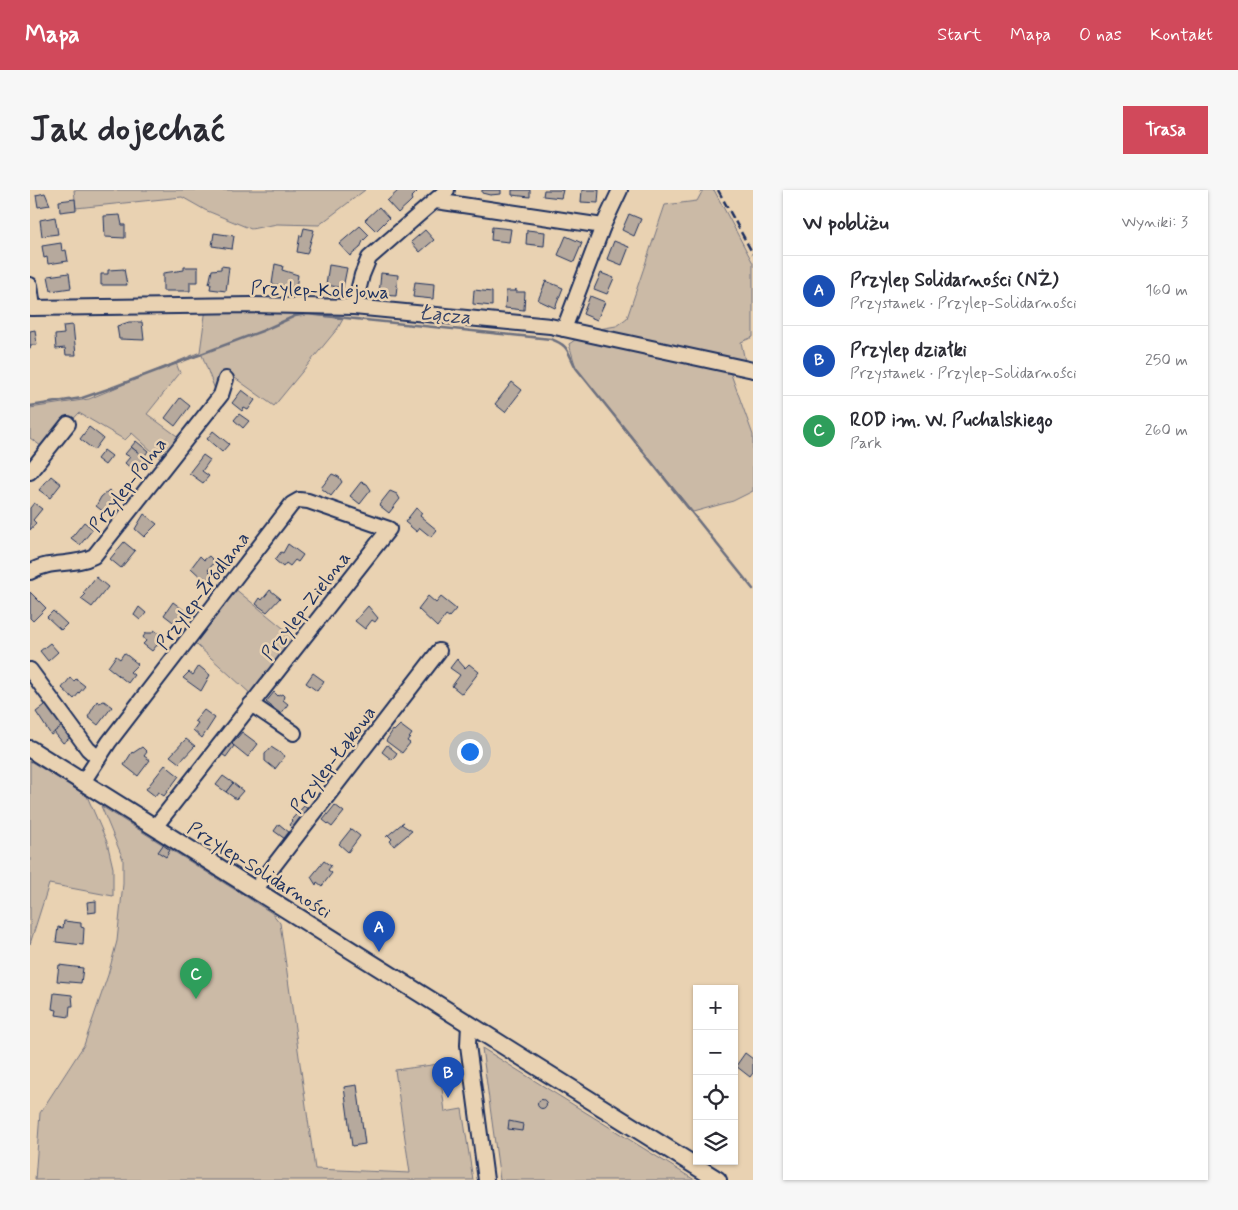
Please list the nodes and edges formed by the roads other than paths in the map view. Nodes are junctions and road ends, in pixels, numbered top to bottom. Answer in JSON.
{"nodes":[{"id":1,"x":447,"y":190,"type":"edge"},
{"id":2,"x":620,"y":190,"type":"edge"},
{"id":3,"x":436,"y":201,"type":"junction"},
{"id":4,"x":603,"y":226,"type":"junction"},
{"id":5,"x":30,"y":285,"type":"edge"},
{"id":6,"x":354,"y":307,"type":"junction"},
{"id":7,"x":32,"y":308,"type":"edge"},
{"id":8,"x":564,"y":328,"type":"junction"},
{"id":9,"x":753,"y":370,"type":"edge"},
{"id":10,"x":226,"y":379,"type":"dead end"},
{"id":11,"x":68,"y":424,"type":"dead end"},
{"id":12,"x":30,"y":472,"type":"edge"},
{"id":13,"x":389,"y":529,"type":"joint"},
{"id":14,"x":30,"y":572,"type":"edge"},
{"id":15,"x":439,"y":651,"type":"dead end"},
{"id":16,"x":30,"y":670,"type":"edge"},
{"id":17,"x":251,"y":704,"type":"junction"},
{"id":18,"x":294,"y":733,"type":"dead end"},
{"id":19,"x":30,"y":749,"type":"edge"},
{"id":20,"x":98,"y":758,"type":"junction"},
{"id":21,"x":84,"y":782,"type":"junction"},
{"id":22,"x":155,"y":827,"type":"junction"},
{"id":23,"x":255,"y":890,"type":"junction"},
{"id":24,"x":469,"y":1024,"type":"junction"},
{"id":25,"x":486,"y":1180,"type":"edge"},
{"id":26,"x":718,"y":1180,"type":"edge"}],
"edges":[{"from":1,"to":3,"type":"street"},
{"from":2,"to":4,"type":"street"},
{"from":3,"to":4,"type":"street"},
{"from":3,"to":6,"type":"street"},
{"from":4,"to":8,"type":"street"},
{"from":5,"to":7,"type":"street"},
{"from":6,"to":7,"type":"street","name":"Przylep-Kolejowa"},
{"from":6,"to":8,"type":"street","name":"Przylep-Kolejowa"},
{"from":8,"to":9,"type":"street","name":"Przylep-Kolejowa"},
{"from":10,"to":14,"type":"street","name":"Przylep-Polna"},
{"from":11,"to":12,"type":"street"},
{"from":13,"to":17,"type":"street","name":"Przylep-Zielona"},
{"from":13,"to":20,"type":"street","name":"Przylep-Źródlana"},
{"from":15,"to":23,"type":"street","name":"Przylep-Łąkowa"},
{"from":16,"to":20,"type":"street"},
{"from":17,"to":18,"type":"street"},
{"from":17,"to":22,"type":"street","name":"Przylep-Zielona"},
{"from":19,"to":21,"type":"main road","name":"Przylep-Solidarności"},
{"from":20,"to":21,"type":"street","name":"Przylep-Źródlana"},
{"from":21,"to":22,"type":"main road","name":"Przylep-Solidarności"},
{"from":22,"to":23,"type":"main road","name":"Przylep-Solidarności"},
{"from":23,"to":24,"type":"main road","name":"Przylep-Solidarności"},
{"from":24,"to":25,"type":"street"},
{"from":24,"to":26,"type":"main road","name":"Przylep-Solidarności"}]}
